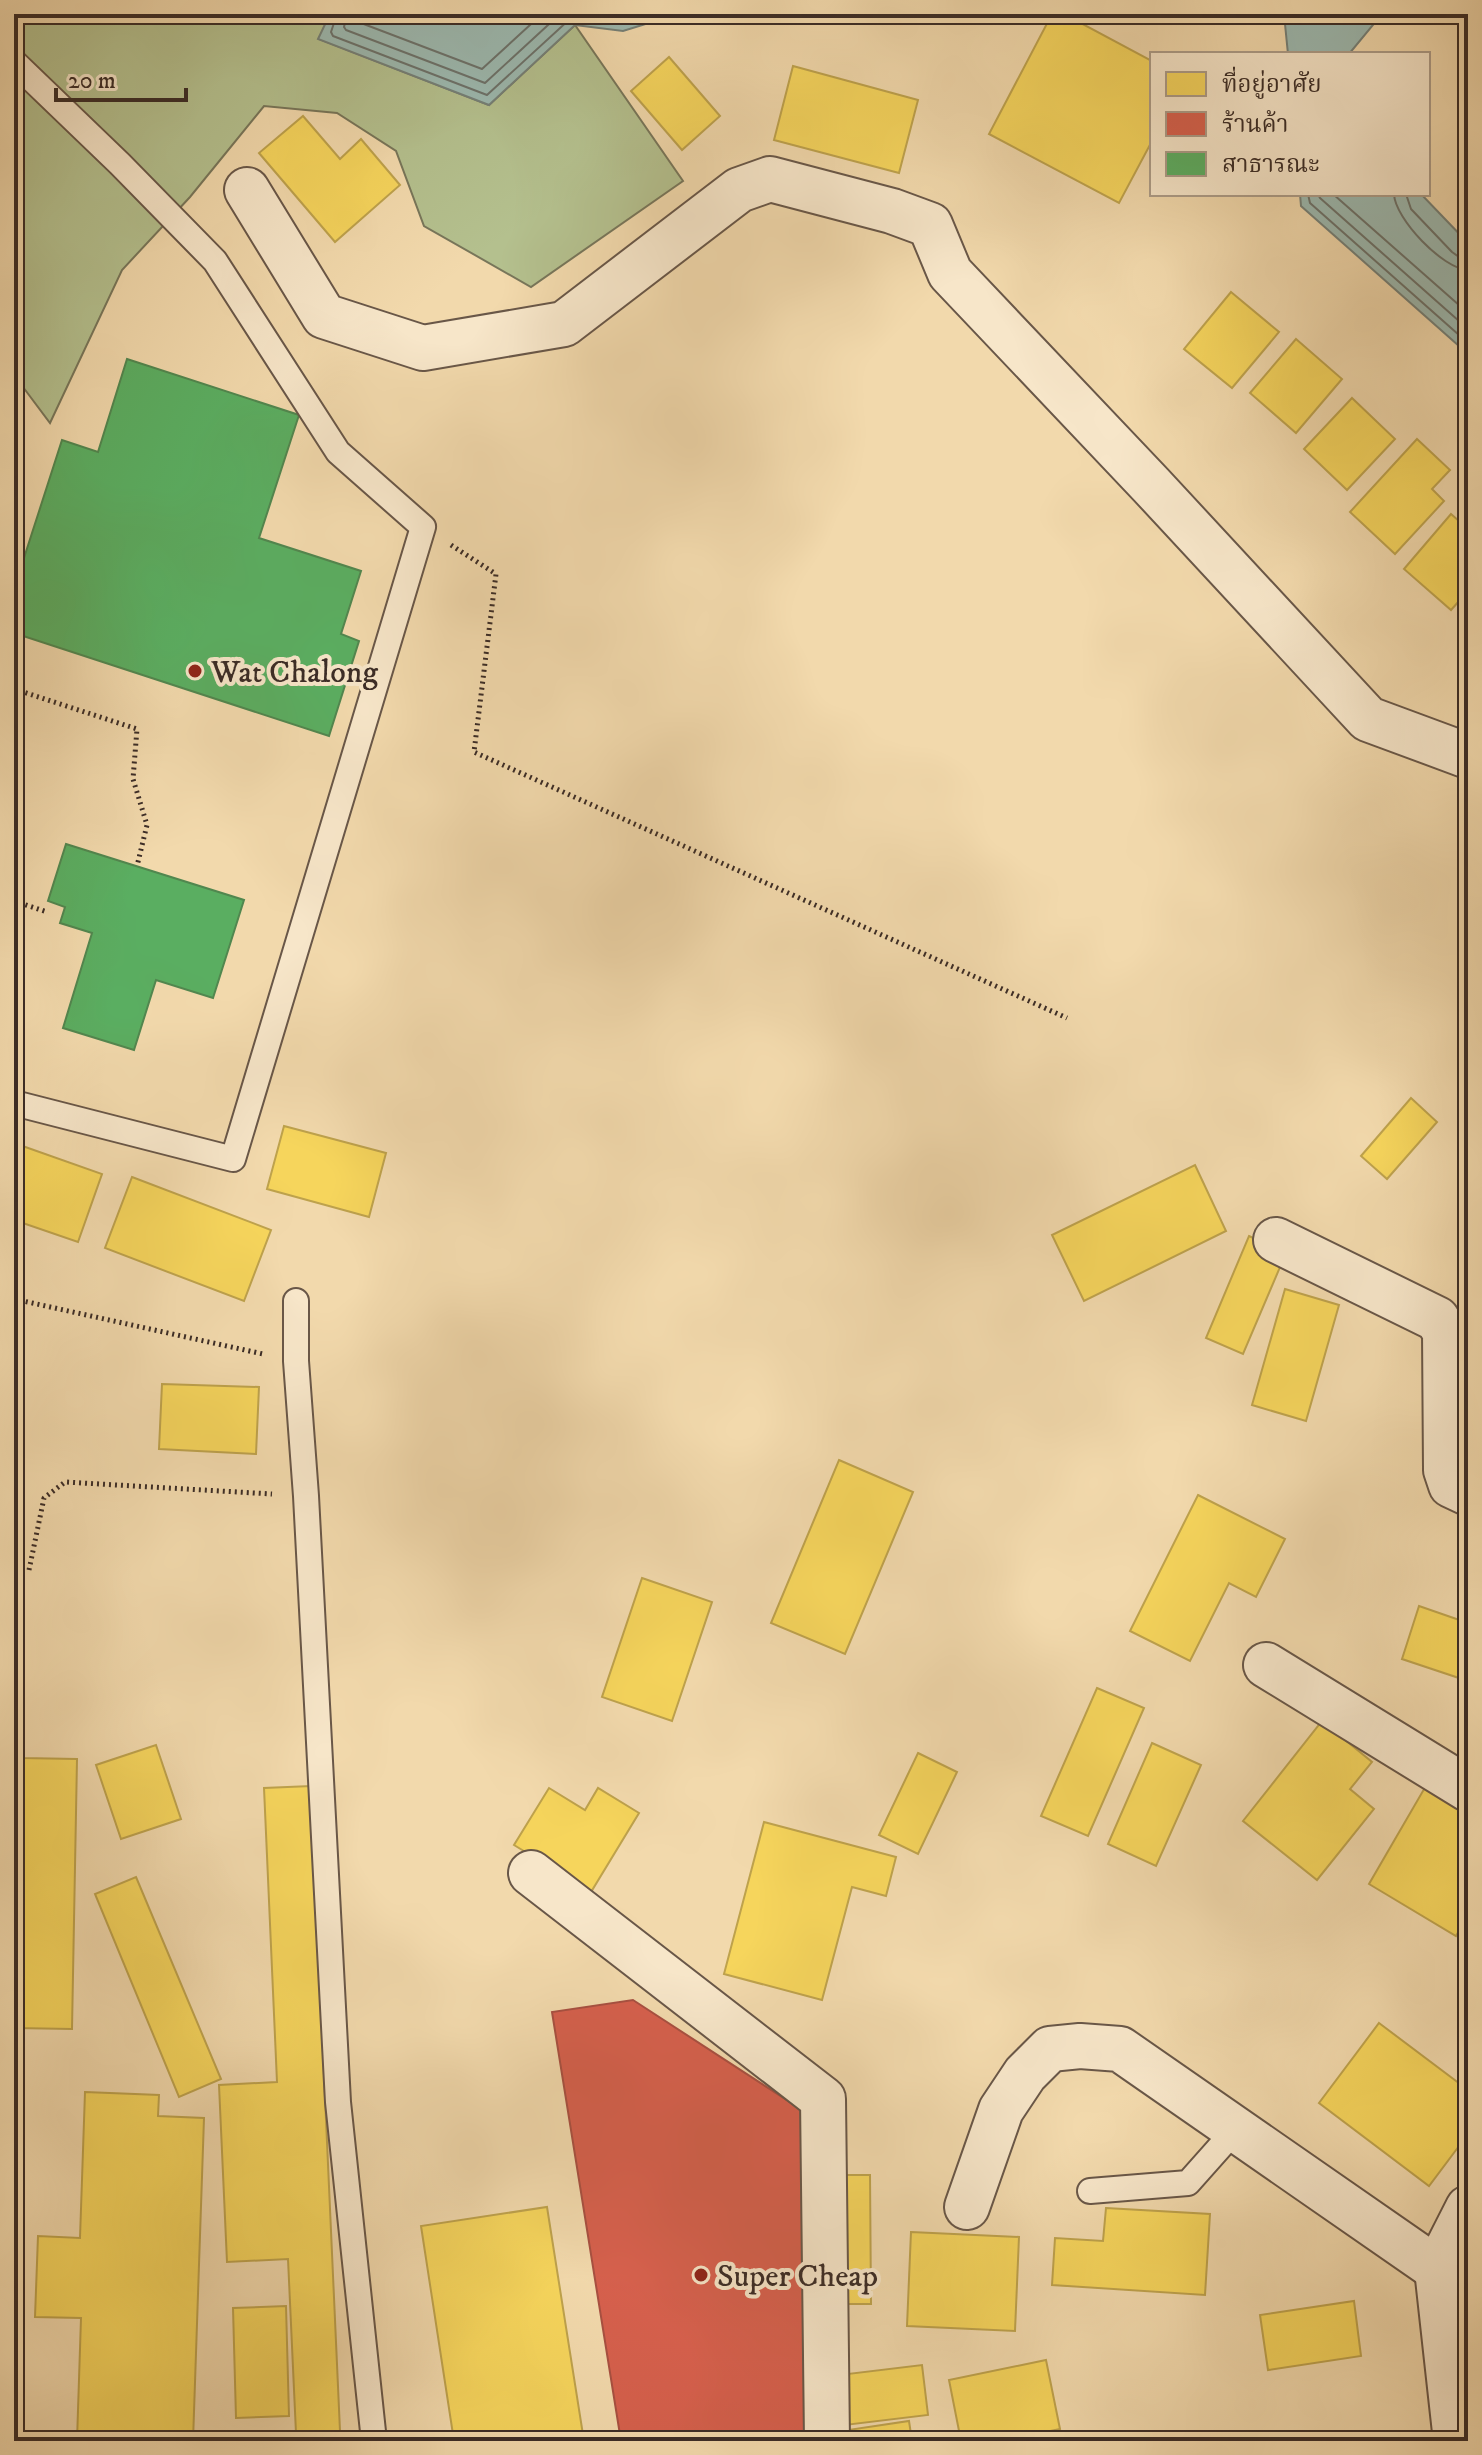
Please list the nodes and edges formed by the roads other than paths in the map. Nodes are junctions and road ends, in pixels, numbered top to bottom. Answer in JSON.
{"nodes":[{"id":1,"x":14,"y":62,"type":"edge"},
{"id":2,"x":247,"y":190,"type":"dead end"},
{"id":3,"x":1468,"y":756,"type":"edge"},
{"id":4,"x":14,"y":1103,"type":"edge"},
{"id":5,"x":1276,"y":1240,"type":"dead end"},
{"id":6,"x":296,"y":1301,"type":"dead end"},
{"id":7,"x":1468,"y":1493,"type":"edge"},
{"id":8,"x":1266,"y":1665,"type":"dead end"},
{"id":9,"x":1468,"y":1789,"type":"edge"},
{"id":10,"x":531,"y":1873,"type":"dead end"},
{"id":11,"x":1236,"y":2129,"type":"junction"},
{"id":12,"x":1090,"y":2191,"type":"dead end"},
{"id":13,"x":967,"y":2207,"type":"dead end"},
{"id":14,"x":1468,"y":2208,"type":"edge"},
{"id":15,"x":1437,"y":2269,"type":"junction"},
{"id":16,"x":374,"y":2441,"type":"edge"},
{"id":17,"x":827,"y":2441,"type":"edge"},
{"id":18,"x":1456,"y":2441,"type":"edge"}],
"edges":[{"from":1,"to":4,"type":"lane"},
{"from":2,"to":3,"type":"street"},
{"from":5,"to":7,"type":"street"},
{"from":6,"to":16,"type":"lane"},
{"from":8,"to":9,"type":"street"},
{"from":10,"to":17,"type":"street"},
{"from":11,"to":12,"type":"lane"},
{"from":11,"to":13,"type":"street"},
{"from":11,"to":15,"type":"street"},
{"from":14,"to":15,"type":"street"},
{"from":15,"to":18,"type":"street"}]}
